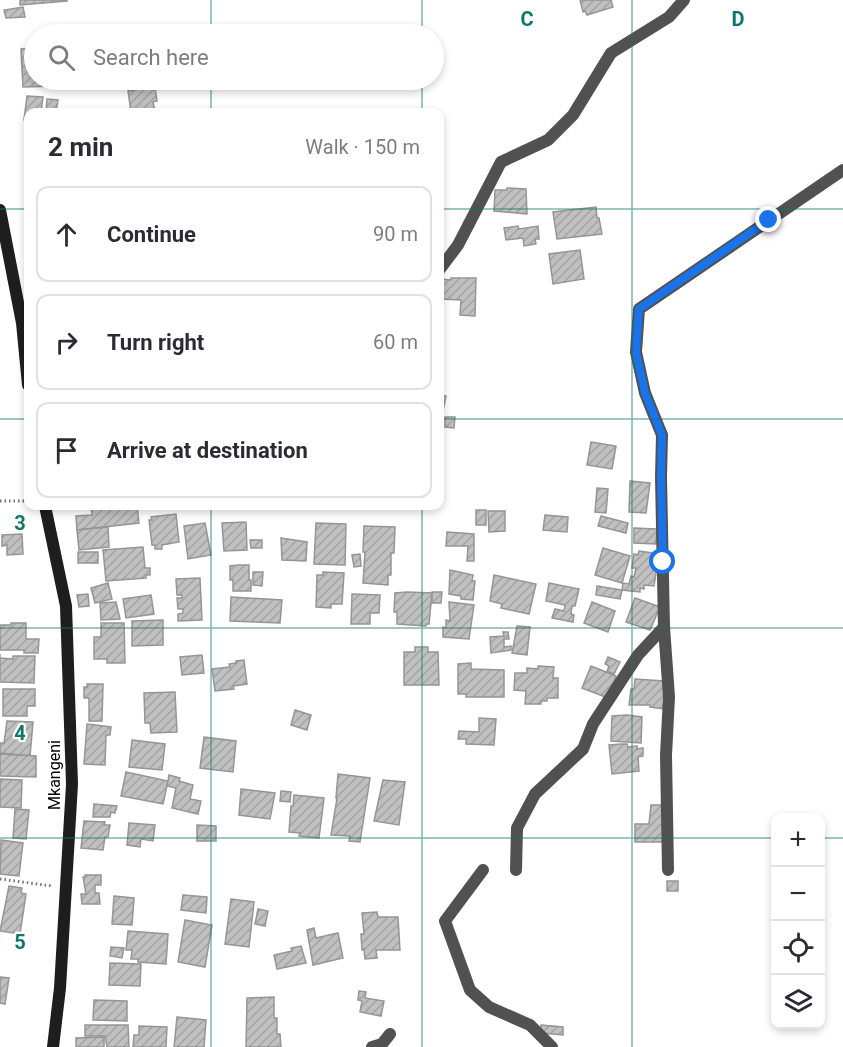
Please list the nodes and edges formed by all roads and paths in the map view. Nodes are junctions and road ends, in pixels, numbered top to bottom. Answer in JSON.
{"nodes":[{"id":1,"x":684,"y":0,"type":"edge"},
{"id":2,"x":843,"y":170,"type":"edge"},
{"id":3,"x":0,"y":210,"type":"edge"},
{"id":4,"x":444,"y":264,"type":"edge"},
{"id":5,"x":24,"y":344,"type":"edge"},
{"id":6,"x":0,"y":501,"type":"edge"},
{"id":7,"x":24,"y":501,"type":"edge"},
{"id":8,"x":46,"y":510,"type":"edge"},
{"id":9,"x":664,"y":627,"type":"junction"},
{"id":10,"x":483,"y":870,"type":"dead end"},
{"id":11,"x":516,"y":870,"type":"dead end"},
{"id":12,"x":668,"y":870,"type":"dead end"},
{"id":13,"x":0,"y":879,"type":"edge"},
{"id":14,"x":66,"y":886,"type":"junction"},
{"id":15,"x":390,"y":1035,"type":"dead end"},
{"id":16,"x":53,"y":1047,"type":"edge"},
{"id":17,"x":372,"y":1047,"type":"edge"},
{"id":18,"x":552,"y":1047,"type":"edge"}],
"edges":[{"from":1,"to":4,"type":"street"},
{"from":2,"to":9,"type":"street"},
{"from":3,"to":5,"type":"street"},
{"from":6,"to":7,"type":"path"},
{"from":8,"to":14,"type":"street","name":"Mkangeni"},
{"from":9,"to":11,"type":"street"},
{"from":9,"to":12,"type":"street"},
{"from":10,"to":18,"type":"street"},
{"from":13,"to":14,"type":"path"},
{"from":14,"to":16,"type":"street","name":"Mkangeni"},
{"from":15,"to":17,"type":"street"}]}
